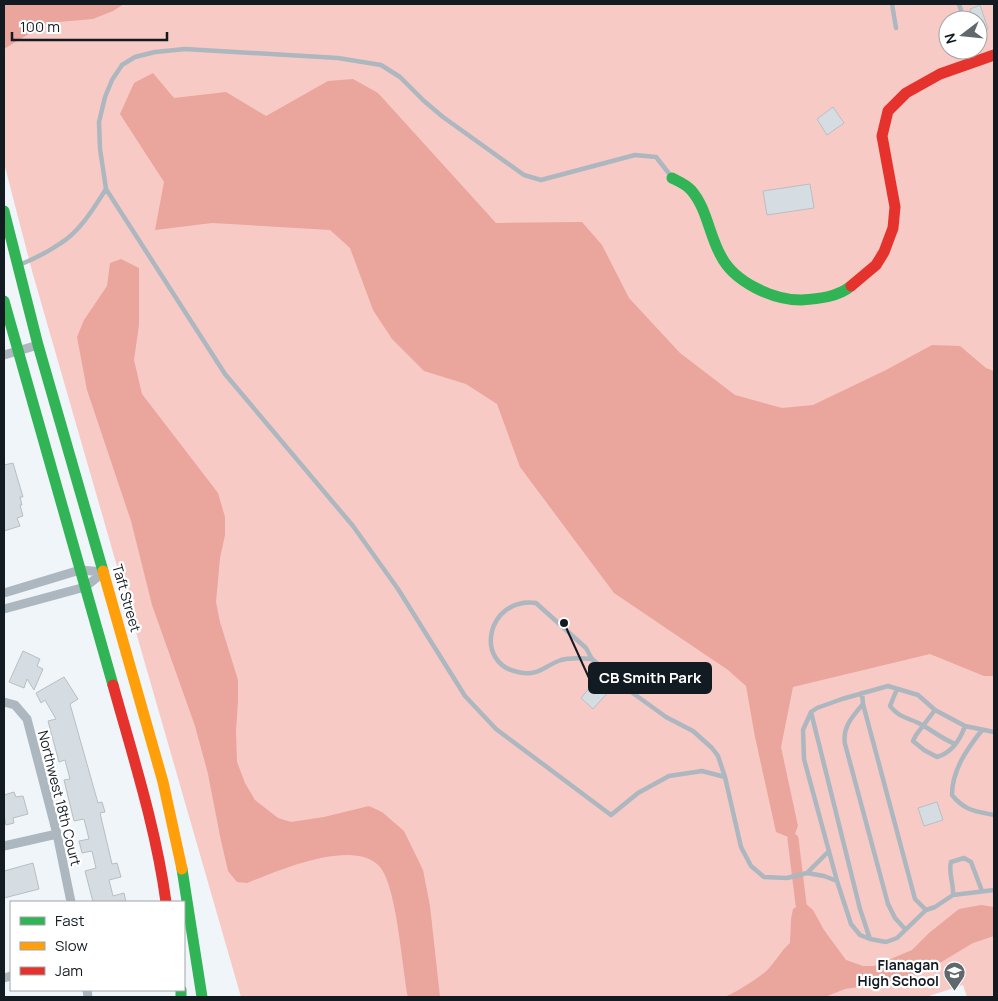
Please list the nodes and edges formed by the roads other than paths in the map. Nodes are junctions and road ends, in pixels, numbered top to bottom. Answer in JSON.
{"nodes":[{"id":1,"x":892,"y":4,"type":"edge"},
{"id":2,"x":896,"y":28,"type":"dead end"},
{"id":3,"x":994,"y":55,"type":"edge"},
{"id":4,"x":672,"y":178,"type":"joint"},
{"id":5,"x":106,"y":189,"type":"junction"},
{"id":6,"x":4,"y":211,"type":"edge"},
{"id":7,"x":18,"y":266,"type":"junction"},
{"id":8,"x":4,"y":301,"type":"edge"},
{"id":9,"x":38,"y":345,"type":"junction"},
{"id":10,"x":18,"y":351,"type":"junction"},
{"id":11,"x":4,"y":355,"type":"edge"},
{"id":12,"x":80,"y":570,"type":"junction"},
{"id":13,"x":104,"y":572,"type":"junction"},
{"id":14,"x":86,"y":587,"type":"junction"},
{"id":15,"x":4,"y":593,"type":"edge"},
{"id":16,"x":4,"y":609,"type":"edge"},
{"id":17,"x":592,"y":658,"type":"junction"},
{"id":18,"x":897,"y":689,"type":"junction"},
{"id":19,"x":862,"y":693,"type":"junction"},
{"id":20,"x":4,"y":702,"type":"edge"},
{"id":21,"x":863,"y":704,"type":"junction"},
{"id":22,"x":935,"y":710,"type":"junction"},
{"id":23,"x":811,"y":712,"type":"junction"},
{"id":24,"x":923,"y":725,"type":"junction"},
{"id":25,"x":965,"y":726,"type":"junction"},
{"id":26,"x":982,"y":730,"type":"junction"},
{"id":27,"x":994,"y":732,"type":"edge"},
{"id":28,"x":955,"y":744,"type":"junction"},
{"id":29,"x":725,"y":777,"type":"junction"},
{"id":30,"x":994,"y":815,"type":"edge"},
{"id":31,"x":57,"y":834,"type":"junction"},
{"id":32,"x":4,"y":846,"type":"edge"},
{"id":33,"x":829,"y":851,"type":"junction"},
{"id":34,"x":806,"y":873,"type":"junction"},
{"id":35,"x":837,"y":881,"type":"junction"},
{"id":36,"x":994,"y":890,"type":"edge"},
{"id":37,"x":982,"y":891,"type":"junction"},
{"id":38,"x":953,"y":895,"type":"junction"},
{"id":39,"x":71,"y":901,"type":"edge"},
{"id":40,"x":166,"y":901,"type":"edge"},
{"id":41,"x":926,"y":910,"type":"junction"},
{"id":42,"x":905,"y":928,"type":"junction"},
{"id":43,"x":870,"y":939,"type":"junction"},
{"id":44,"x":202,"y":997,"type":"edge"}],
"edges":[{"from":1,"to":2,"type":"lane"},
{"from":3,"to":4,"type":"street"},
{"from":4,"to":5,"type":"lane"},
{"from":5,"to":7,"type":"lane"},
{"from":5,"to":29,"type":"lane"},
{"from":6,"to":7,"type":"street","name":"Taft Street"},
{"from":7,"to":9,"type":"street","name":"Taft Street"},
{"from":8,"to":10,"type":"street"},
{"from":9,"to":10,"type":"street"},
{"from":9,"to":13,"type":"street","name":"Taft Street"},
{"from":10,"to":11,"type":"street"},
{"from":10,"to":12,"type":"street"},
{"from":12,"to":13,"type":"street"},
{"from":12,"to":14,"type":"street"},
{"from":12,"to":15,"type":"street"},
{"from":13,"to":14,"type":"street"},
{"from":13,"to":44,"type":"street","name":"Taft Street"},
{"from":14,"to":16,"type":"street"},
{"from":14,"to":40,"type":"street"},
{"from":17,"to":17,"type":"lane"},
{"from":17,"to":29,"type":"lane"},
{"from":18,"to":19,"type":"lane"},
{"from":18,"to":22,"type":"lane"},
{"from":18,"to":24,"type":"lane"},
{"from":19,"to":21,"type":"lane"},
{"from":19,"to":23,"type":"lane"},
{"from":20,"to":31,"type":"street","name":"Northwest 18th Court"},
{"from":21,"to":41,"type":"lane"},
{"from":21,"to":42,"type":"lane"},
{"from":22,"to":24,"type":"lane"},
{"from":22,"to":25,"type":"lane"},
{"from":23,"to":33,"type":"lane"},
{"from":23,"to":43,"type":"lane"},
{"from":24,"to":28,"type":"lane"},
{"from":24,"to":28,"type":"lane"},
{"from":25,"to":26,"type":"lane"},
{"from":25,"to":28,"type":"lane"},
{"from":26,"to":27,"type":"lane"},
{"from":26,"to":30,"type":"lane"},
{"from":29,"to":34,"type":"lane"},
{"from":31,"to":32,"type":"street"},
{"from":31,"to":39,"type":"street","name":"Northwest 18th Court"},
{"from":33,"to":34,"type":"lane"},
{"from":33,"to":35,"type":"lane"},
{"from":34,"to":35,"type":"lane"},
{"from":35,"to":43,"type":"lane"},
{"from":36,"to":37,"type":"lane"},
{"from":37,"to":38,"type":"lane"},
{"from":37,"to":38,"type":"lane"},
{"from":38,"to":41,"type":"lane"},
{"from":41,"to":42,"type":"lane"},
{"from":42,"to":43,"type":"lane"}]}
